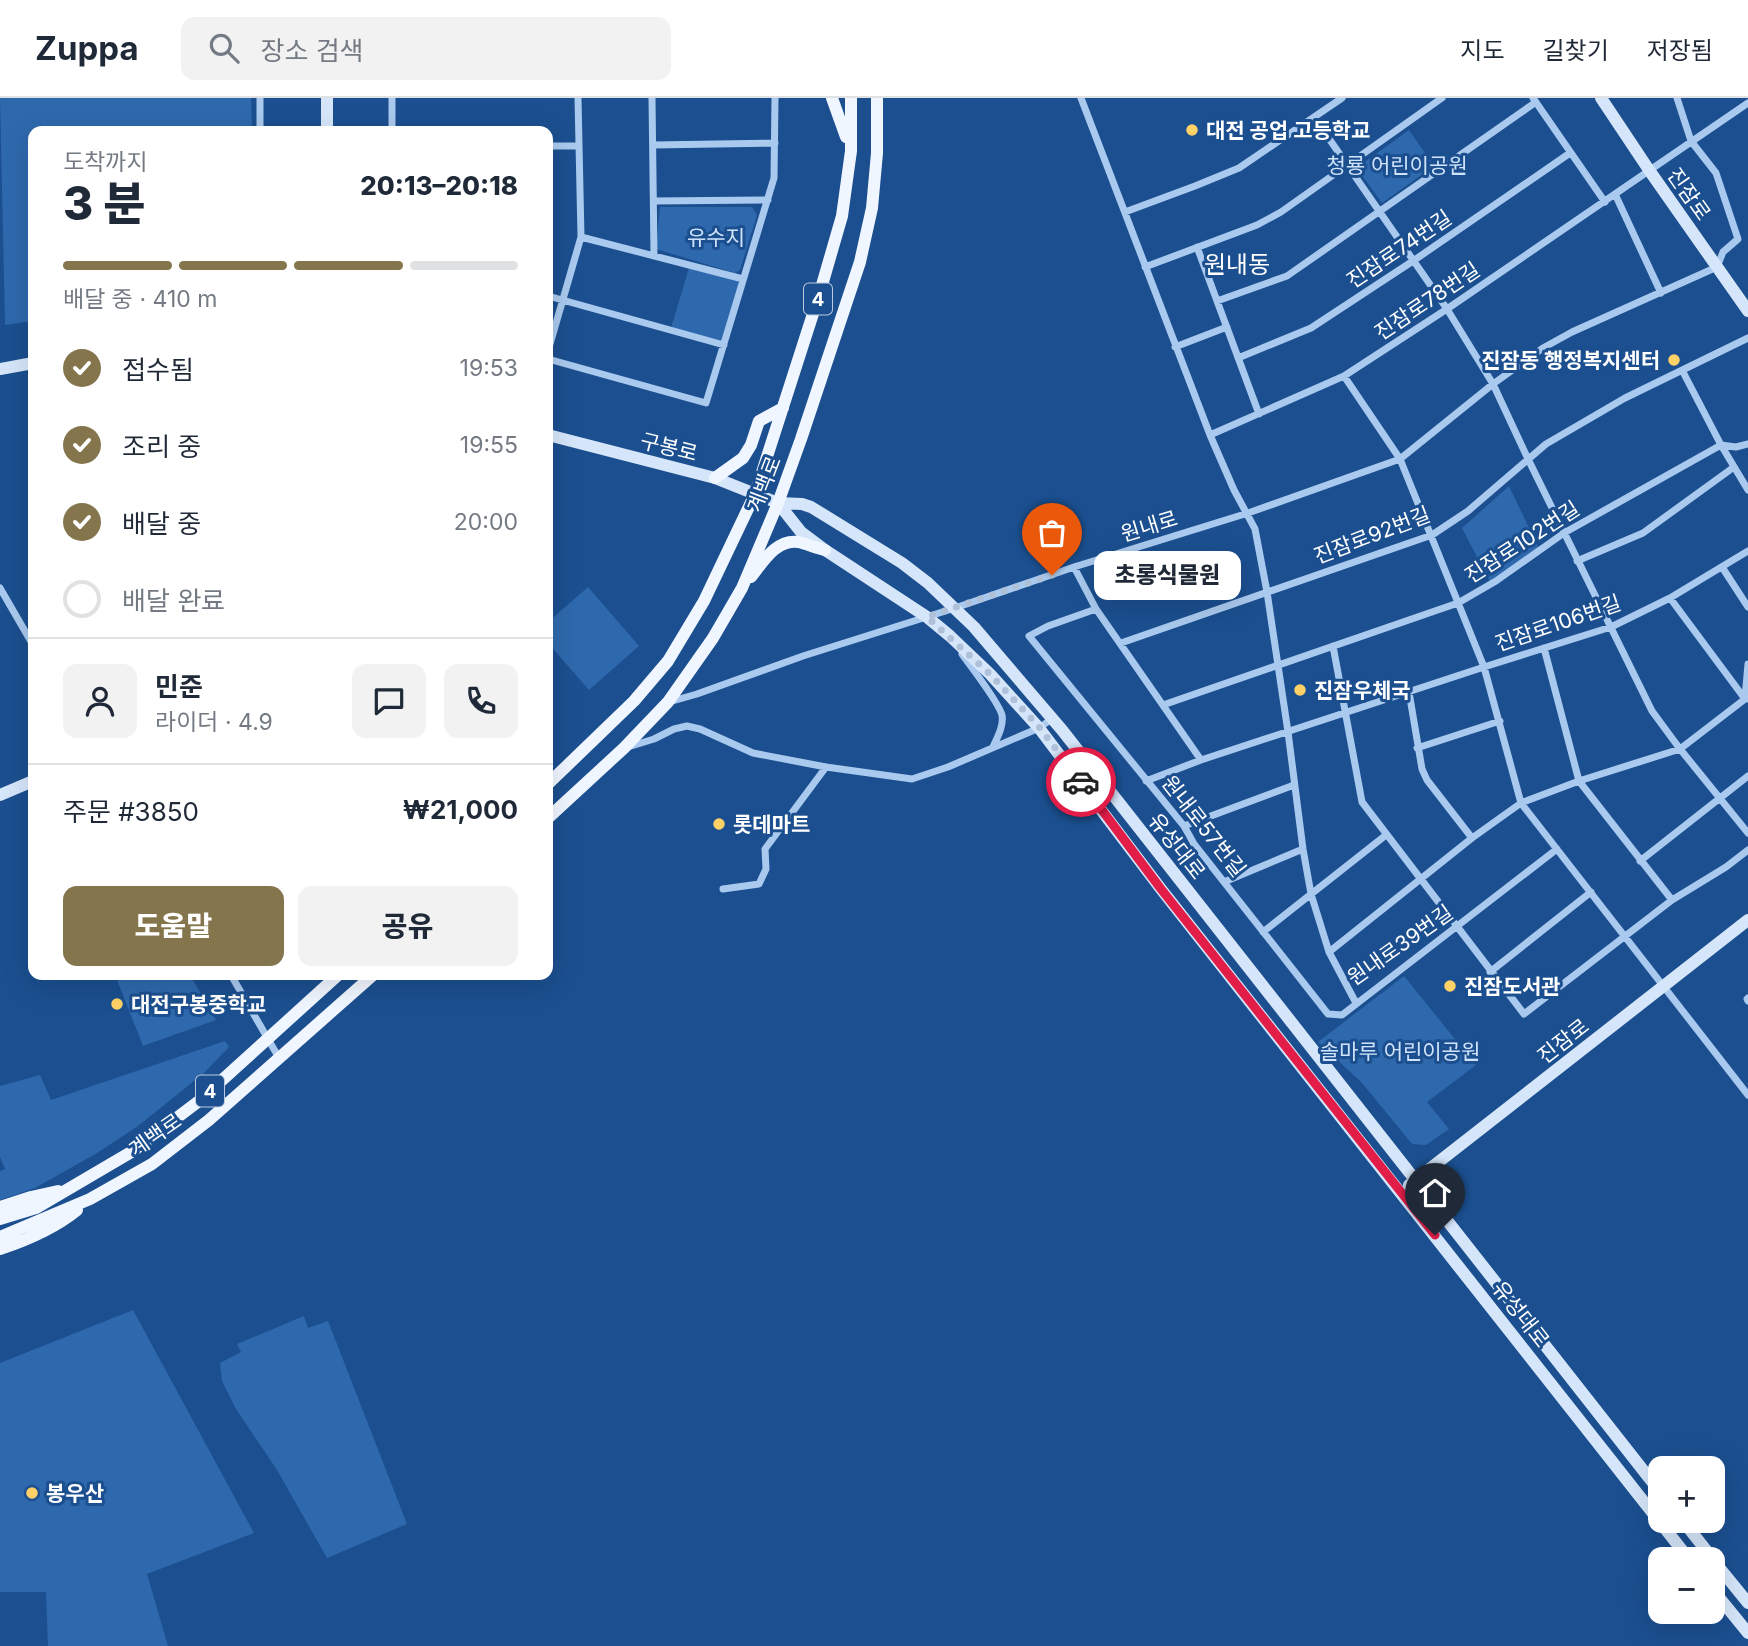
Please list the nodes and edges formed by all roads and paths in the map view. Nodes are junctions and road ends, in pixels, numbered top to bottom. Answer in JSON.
{"nodes":[{"id":1,"x":260,"y":98,"type":"edge"},
{"id":2,"x":327,"y":98,"type":"edge"},
{"id":3,"x":392,"y":98,"type":"edge"},
{"id":4,"x":578,"y":98,"type":"edge"},
{"id":5,"x":652,"y":98,"type":"edge"},
{"id":6,"x":775,"y":98,"type":"edge"},
{"id":7,"x":832,"y":98,"type":"edge"},
{"id":8,"x":851,"y":98,"type":"edge"},
{"id":9,"x":877,"y":98,"type":"edge"},
{"id":10,"x":1081,"y":98,"type":"edge"},
{"id":11,"x":1342,"y":98,"type":"edge"},
{"id":12,"x":1442,"y":98,"type":"edge"},
{"id":13,"x":1601,"y":98,"type":"edge"},
{"id":14,"x":1677,"y":98,"type":"edge"},
{"id":15,"x":1534,"y":100,"type":"edge"},
{"id":16,"x":1748,"y":103,"type":"edge"},
{"id":17,"x":1314,"y":117,"type":"junction"},
{"id":18,"x":260,"y":126,"type":"edge"},
{"id":19,"x":327,"y":126,"type":"edge"},
{"id":20,"x":393,"y":126,"type":"edge"},
{"id":21,"x":1692,"y":141,"type":"junction"},
{"id":22,"x":775,"y":143,"type":"junction"},
{"id":23,"x":653,"y":145,"type":"junction"},
{"id":24,"x":553,"y":146,"type":"edge"},
{"id":25,"x":579,"y":146,"type":"junction"},
{"id":26,"x":851,"y":151,"type":"junction"},
{"id":27,"x":1570,"y":153,"type":"junction"},
{"id":28,"x":1348,"y":165,"type":"junction"},
{"id":29,"x":1649,"y":170,"type":"junction"},
{"id":30,"x":1615,"y":194,"type":"junction"},
{"id":31,"x":768,"y":200,"type":"junction"},
{"id":32,"x":654,"y":201,"type":"junction"},
{"id":33,"x":1605,"y":202,"type":"junction"},
{"id":34,"x":1125,"y":212,"type":"junction"},
{"id":35,"x":1380,"y":212,"type":"junction"},
{"id":36,"x":581,"y":237,"type":"junction"},
{"id":37,"x":1197,"y":247,"type":"junction"},
{"id":38,"x":654,"y":256,"type":"junction"},
{"id":39,"x":1413,"y":261,"type":"junction"},
{"id":40,"x":1145,"y":267,"type":"junction"},
{"id":41,"x":1717,"y":267,"type":"junction"},
{"id":42,"x":743,"y":279,"type":"junction"},
{"id":43,"x":1661,"y":293,"type":"junction"},
{"id":44,"x":553,"y":297,"type":"edge"},
{"id":45,"x":562,"y":300,"type":"junction"},
{"id":46,"x":1217,"y":301,"type":"junction"},
{"id":47,"x":1447,"y":309,"type":"junction"},
{"id":48,"x":1748,"y":311,"type":"edge"},
{"id":49,"x":1227,"y":327,"type":"junction"},
{"id":50,"x":553,"y":333,"type":"edge"},
{"id":51,"x":1748,"y":338,"type":"edge"},
{"id":52,"x":724,"y":345,"type":"junction"},
{"id":53,"x":1175,"y":348,"type":"junction"},
{"id":54,"x":1238,"y":358,"type":"junction"},
{"id":55,"x":553,"y":360,"type":"edge"},
{"id":56,"x":28,"y":364,"type":"edge"},
{"id":57,"x":0,"y":369,"type":"edge"},
{"id":58,"x":1682,"y":370,"type":"junction"},
{"id":59,"x":1345,"y":376,"type":"junction"},
{"id":60,"x":1493,"y":384,"type":"junction"},
{"id":61,"x":783,"y":408,"type":"junction"},
{"id":62,"x":1259,"y":414,"type":"junction"},
{"id":63,"x":1210,"y":435,"type":"junction"},
{"id":64,"x":553,"y":436,"type":"edge"},
{"id":65,"x":1748,"y":444,"type":"edge"},
{"id":66,"x":1721,"y":445,"type":"junction"},
{"id":67,"x":1400,"y":459,"type":"junction"},
{"id":68,"x":1528,"y":459,"type":"junction"},
{"id":69,"x":1734,"y":467,"type":"junction"},
{"id":70,"x":715,"y":478,"type":"junction"},
{"id":71,"x":1748,"y":490,"type":"edge"},
{"id":72,"x":755,"y":494,"type":"junction"},
{"id":73,"x":778,"y":503,"type":"junction"},
{"id":74,"x":1248,"y":513,"type":"junction"},
{"id":75,"x":1564,"y":533,"type":"junction"},
{"id":76,"x":1432,"y":535,"type":"junction"},
{"id":77,"x":825,"y":550,"type":"junction"},
{"id":78,"x":1748,"y":551,"type":"edge"},
{"id":79,"x":1577,"y":561,"type":"junction"},
{"id":80,"x":1074,"y":567,"type":"junction"},
{"id":81,"x":1722,"y":568,"type":"junction"},
{"id":82,"x":0,"y":588,"type":"edge"},
{"id":83,"x":742,"y":588,"type":"junction"},
{"id":84,"x":1267,"y":592,"type":"junction"},
{"id":85,"x":1670,"y":597,"type":"junction"},
{"id":86,"x":1458,"y":603,"type":"junction"},
{"id":87,"x":1748,"y":607,"type":"edge"},
{"id":88,"x":955,"y":608,"type":"junction"},
{"id":89,"x":1096,"y":609,"type":"junction"},
{"id":90,"x":927,"y":617,"type":"junction"},
{"id":91,"x":1611,"y":627,"type":"junction"},
{"id":92,"x":28,"y":636,"type":"edge"},
{"id":93,"x":950,"y":636,"type":"junction"},
{"id":94,"x":1121,"y":643,"type":"junction"},
{"id":95,"x":1333,"y":646,"type":"junction"},
{"id":96,"x":1544,"y":648,"type":"junction"},
{"id":97,"x":1748,"y":664,"type":"edge"},
{"id":98,"x":1278,"y":666,"type":"junction"},
{"id":99,"x":1484,"y":667,"type":"junction"},
{"id":100,"x":1409,"y":692,"type":"junction"},
{"id":101,"x":1746,"y":699,"type":"edge"},
{"id":102,"x":668,"y":702,"type":"junction"},
{"id":103,"x":1163,"y":705,"type":"junction"},
{"id":104,"x":1346,"y":713,"type":"junction"},
{"id":105,"x":1053,"y":718,"type":"junction"},
{"id":106,"x":1500,"y":721,"type":"junction"},
{"id":107,"x":1040,"y":728,"type":"junction"},
{"id":108,"x":1288,"y":732,"type":"junction"},
{"id":109,"x":624,"y":748,"type":"junction"},
{"id":110,"x":993,"y":748,"type":"junction"},
{"id":111,"x":1417,"y":748,"type":"junction"},
{"id":112,"x":1680,"y":749,"type":"junction"},
{"id":113,"x":1202,"y":760,"type":"junction"},
{"id":114,"x":826,"y":767,"type":"junction"},
{"id":115,"x":1748,"y":776,"type":"edge"},
{"id":116,"x":553,"y":779,"type":"edge"},
{"id":117,"x":1146,"y":781,"type":"junction"},
{"id":118,"x":1579,"y":781,"type":"junction"},
{"id":119,"x":28,"y":783,"type":"edge"},
{"id":120,"x":1294,"y":785,"type":"junction"},
{"id":121,"x":0,"y":794,"type":"edge"},
{"id":122,"x":1721,"y":799,"type":"junction"},
{"id":123,"x":1521,"y":803,"type":"junction"},
{"id":124,"x":553,"y":813,"type":"edge"},
{"id":125,"x":1184,"y":825,"type":"junction"},
{"id":126,"x":1748,"y":833,"type":"edge"},
{"id":127,"x":1386,"y":835,"type":"junction"},
{"id":128,"x":1472,"y":838,"type":"junction"},
{"id":129,"x":1303,"y":849,"type":"junction"},
{"id":130,"x":1557,"y":849,"type":"junction"},
{"id":131,"x":1748,"y":850,"type":"edge"},
{"id":132,"x":1640,"y":861,"type":"junction"},
{"id":133,"x":1421,"y":880,"type":"junction"},
{"id":134,"x":1224,"y":882,"type":"junction"},
{"id":135,"x":723,"y":889,"type":"dead end"},
{"id":136,"x":1591,"y":892,"type":"junction"},
{"id":137,"x":1311,"y":894,"type":"junction"},
{"id":138,"x":1672,"y":900,"type":"junction"},
{"id":139,"x":1748,"y":920,"type":"edge"},
{"id":140,"x":1457,"y":928,"type":"junction"},
{"id":141,"x":1263,"y":932,"type":"junction"},
{"id":142,"x":1625,"y":936,"type":"junction"},
{"id":143,"x":1329,"y":952,"type":"junction"},
{"id":144,"x":1490,"y":972,"type":"junction"},
{"id":145,"x":233,"y":980,"type":"edge"},
{"id":146,"x":332,"y":980,"type":"edge"},
{"id":147,"x":367,"y":980,"type":"edge"},
{"id":148,"x":1664,"y":986,"type":"junction"},
{"id":149,"x":1356,"y":1003,"type":"junction"},
{"id":150,"x":268,"y":1038,"type":"junction"},
{"id":151,"x":279,"y":1058,"type":"junction"},
{"id":152,"x":1748,"y":1095,"type":"edge"},
{"id":153,"x":1415,"y":1180,"type":"junction"},
{"id":154,"x":68,"y":1189,"type":"junction"},
{"id":155,"x":1400,"y":1191,"type":"junction"},
{"id":156,"x":90,"y":1199,"type":"junction"},
{"id":157,"x":0,"y":1207,"type":"edge"},
{"id":158,"x":0,"y":1219,"type":"edge"},
{"id":159,"x":0,"y":1237,"type":"edge"},
{"id":160,"x":0,"y":1249,"type":"edge"},
{"id":161,"x":1648,"y":1476,"type":"edge"},
{"id":162,"x":1692,"y":1533,"type":"edge"},
{"id":163,"x":1680,"y":1547,"type":"edge"},
{"id":164,"x":1704,"y":1547,"type":"edge"},
{"id":165,"x":1725,"y":1574,"type":"edge"},
{"id":166,"x":1748,"y":1604,"type":"edge"},
{"id":167,"x":1725,"y":1605,"type":"edge"},
{"id":168,"x":1748,"y":1633,"type":"edge"}],
"edges":[{"from":1,"to":18,"type":"street"},
{"from":2,"to":19,"type":"street"},
{"from":3,"to":20,"type":"street"},
{"from":4,"to":25,"type":"street"},
{"from":5,"to":23,"type":"street"},
{"from":6,"to":22,"type":"street"},
{"from":7,"to":26,"type":"main road"},
{"from":8,"to":26,"type":"main road","name":"계백로","number":"4"},
{"from":9,"to":73,"type":"main road","name":"계백로","number":"4"},
{"from":10,"to":34,"type":"street","name":"원내로39번길"},
{"from":11,"to":17,"type":"street"},
{"from":12,"to":28,"type":"street"},
{"from":13,"to":29,"type":"street","name":"진잠로"},
{"from":14,"to":21,"type":"street"},
{"from":15,"to":27,"type":"street"},
{"from":15,"to":35,"type":"street"},
{"from":16,"to":21,"type":"street","name":"진잠로78번길"},
{"from":17,"to":28,"type":"street"},
{"from":17,"to":34,"type":"street"},
{"from":21,"to":29,"type":"street","name":"진잠로78번길"},
{"from":21,"to":41,"type":"street"},
{"from":22,"to":23,"type":"street"},
{"from":22,"to":31,"type":"street"},
{"from":23,"to":32,"type":"street"},
{"from":24,"to":25,"type":"street"},
{"from":25,"to":36,"type":"street"},
{"from":26,"to":61,"type":"main road","name":"계백로","number":"4"},
{"from":27,"to":33,"type":"street"},
{"from":27,"to":39,"type":"street","name":"진잠로74번길"},
{"from":28,"to":35,"type":"street"},
{"from":28,"to":37,"type":"street"},
{"from":29,"to":30,"type":"street","name":"진잠로78번길"},
{"from":29,"to":41,"type":"street","name":"진잠로"},
{"from":30,"to":33,"type":"street","name":"진잠로78번길"},
{"from":30,"to":43,"type":"street"},
{"from":31,"to":32,"type":"street"},
{"from":31,"to":42,"type":"street"},
{"from":32,"to":38,"type":"street"},
{"from":33,"to":47,"type":"street","name":"진잠로78번길"},
{"from":34,"to":40,"type":"street","name":"원내로39번길"},
{"from":35,"to":39,"type":"street"},
{"from":35,"to":46,"type":"street"},
{"from":36,"to":38,"type":"street"},
{"from":36,"to":45,"type":"street"},
{"from":37,"to":40,"type":"street"},
{"from":37,"to":46,"type":"street"},
{"from":38,"to":42,"type":"street"},
{"from":39,"to":47,"type":"street"},
{"from":39,"to":54,"type":"street","name":"진잠로74번길"},
{"from":40,"to":53,"type":"street","name":"원내로39번길"},
{"from":41,"to":43,"type":"street","name":"원내로"},
{"from":41,"to":48,"type":"street","name":"진잠로"},
{"from":42,"to":52,"type":"street"},
{"from":43,"to":60,"type":"street","name":"원내로"},
{"from":44,"to":45,"type":"street"},
{"from":45,"to":50,"type":"street"},
{"from":45,"to":52,"type":"street"},
{"from":46,"to":49,"type":"street"},
{"from":47,"to":59,"type":"street","name":"진잠로78번길"},
{"from":47,"to":60,"type":"street"},
{"from":49,"to":53,"type":"street"},
{"from":49,"to":54,"type":"street"},
{"from":51,"to":58,"type":"street","name":"진잠로92번길"},
{"from":52,"to":55,"type":"street"},
{"from":53,"to":63,"type":"street","name":"원내로39번길"},
{"from":54,"to":62,"type":"street"},
{"from":56,"to":57,"type":"street"},
{"from":58,"to":66,"type":"street"},
{"from":58,"to":68,"type":"street","name":"진잠로92번길"},
{"from":59,"to":62,"type":"street","name":"진잠로78번길"},
{"from":59,"to":67,"type":"street"},
{"from":60,"to":67,"type":"street","name":"원내로"},
{"from":60,"to":68,"type":"street"},
{"from":61,"to":70,"type":"main road"},
{"from":61,"to":72,"type":"main road","name":"계백로","number":"4"},
{"from":62,"to":63,"type":"street","name":"진잠로78번길"},
{"from":63,"to":74,"type":"street","name":"원내로39번길"},
{"from":64,"to":70,"type":"street","name":"구봉로"},
{"from":65,"to":66,"type":"street","name":"진잠로102번길"},
{"from":66,"to":69,"type":"street"},
{"from":66,"to":75,"type":"street","name":"진잠로102번길"},
{"from":67,"to":74,"type":"street","name":"원내로"},
{"from":67,"to":76,"type":"street"},
{"from":68,"to":75,"type":"street"},
{"from":68,"to":76,"type":"street","name":"진잠로92번길"},
{"from":69,"to":71,"type":"street"},
{"from":69,"to":79,"type":"street"},
{"from":70,"to":72,"type":"street","name":"구봉로"},
{"from":72,"to":73,"type":"street","name":"구봉로"},
{"from":72,"to":116,"type":"main road","name":"계백로","number":"4"},
{"from":73,"to":77,"type":"street","name":"유성대로"},
{"from":73,"to":83,"type":"main road","name":"계백로","number":"4"},
{"from":73,"to":88,"type":"street","name":"유성대로"},
{"from":74,"to":80,"type":"street","name":"원내로"},
{"from":74,"to":84,"type":"street","name":"원내로39번길"},
{"from":75,"to":79,"type":"street"},
{"from":75,"to":86,"type":"street","name":"진잠로102번길"},
{"from":76,"to":84,"type":"street","name":"진잠로92번길"},
{"from":76,"to":86,"type":"street"},
{"from":77,"to":83,"type":"main road"},
{"from":77,"to":90,"type":"street","name":"유성대로"},
{"from":78,"to":81,"type":"street","name":"진잠로106번길"},
{"from":79,"to":91,"type":"street"},
{"from":80,"to":88,"type":"street","name":"원내로"},
{"from":80,"to":89,"type":"street"},
{"from":81,"to":85,"type":"street","name":"진잠로106번길"},
{"from":81,"to":87,"type":"street"},
{"from":82,"to":92,"type":"street"},
{"from":83,"to":102,"type":"main road","name":"계백로","number":"4"},
{"from":84,"to":94,"type":"street","name":"진잠로92번길"},
{"from":84,"to":98,"type":"street","name":"원내로39번길"},
{"from":85,"to":91,"type":"street","name":"진잠로106번길"},
{"from":85,"to":101,"type":"street"},
{"from":86,"to":95,"type":"street","name":"진잠로102번길"},
{"from":86,"to":99,"type":"street"},
{"from":88,"to":90,"type":"street","name":"원내로"},
{"from":88,"to":105,"type":"street","name":"유성대로"},
{"from":89,"to":94,"type":"street"},
{"from":89,"to":117,"type":"street","name":"원내로57번길"},
{"from":90,"to":93,"type":"street","name":"유성대로"},
{"from":90,"to":102,"type":"street","name":"원내로"},
{"from":91,"to":96,"type":"street","name":"진잠로106번길"},
{"from":91,"to":112,"type":"street"},
{"from":93,"to":107,"type":"street","name":"유성대로"},
{"from":93,"to":110,"type":"street"},
{"from":94,"to":103,"type":"street"},
{"from":95,"to":98,"type":"street","name":"진잠로102번길"},
{"from":95,"to":104,"type":"street"},
{"from":96,"to":99,"type":"street","name":"진잠로106번길"},
{"from":96,"to":118,"type":"street"},
{"from":97,"to":101,"type":"street"},
{"from":98,"to":103,"type":"street","name":"진잠로102번길"},
{"from":98,"to":108,"type":"street","name":"원내로39번길"},
{"from":99,"to":100,"type":"street","name":"진잠로106번길"},
{"from":99,"to":106,"type":"street"},
{"from":100,"to":104,"type":"street","name":"진잠로106번길"},
{"from":100,"to":111,"type":"street"},
{"from":101,"to":112,"type":"street"},
{"from":102,"to":109,"type":"main road","name":"계백로","number":"4"},
{"from":103,"to":113,"type":"street"},
{"from":104,"to":108,"type":"street","name":"진잠로106번길"},
{"from":104,"to":127,"type":"street"},
{"from":105,"to":107,"type":"street"},
{"from":105,"to":153,"type":"street","name":"유성대로"},
{"from":106,"to":111,"type":"street"},
{"from":106,"to":123,"type":"street"},
{"from":107,"to":110,"type":"street"},
{"from":107,"to":155,"type":"street","name":"유성대로"},
{"from":108,"to":113,"type":"street","name":"진잠로106번길"},
{"from":108,"to":120,"type":"street","name":"원내로39번길"},
{"from":109,"to":114,"type":"street"},
{"from":109,"to":124,"type":"main road","name":"계백로","number":"4"},
{"from":110,"to":114,"type":"street"},
{"from":111,"to":128,"type":"street"},
{"from":112,"to":118,"type":"street"},
{"from":112,"to":122,"type":"street"},
{"from":113,"to":117,"type":"street","name":"진잠로106번길"},
{"from":114,"to":135,"type":"street"},
{"from":115,"to":122,"type":"street"},
{"from":117,"to":125,"type":"street","name":"원내로57번길"},
{"from":118,"to":123,"type":"street"},
{"from":118,"to":132,"type":"street"},
{"from":119,"to":121,"type":"street"},
{"from":120,"to":125,"type":"street"},
{"from":120,"to":129,"type":"street","name":"원내로39번길"},
{"from":122,"to":126,"type":"street"},
{"from":122,"to":132,"type":"street"},
{"from":123,"to":128,"type":"street"},
{"from":123,"to":130,"type":"street"},
{"from":125,"to":134,"type":"street","name":"원내로57번길"},
{"from":127,"to":133,"type":"street"},
{"from":127,"to":137,"type":"street"},
{"from":128,"to":133,"type":"street"},
{"from":129,"to":134,"type":"street"},
{"from":129,"to":137,"type":"street","name":"원내로39번길"},
{"from":130,"to":136,"type":"street"},
{"from":130,"to":140,"type":"street","name":"원내로39번길"},
{"from":131,"to":138,"type":"street"},
{"from":132,"to":138,"type":"street"},
{"from":133,"to":140,"type":"street"},
{"from":133,"to":143,"type":"street"},
{"from":134,"to":141,"type":"street","name":"원내로57번길"},
{"from":136,"to":142,"type":"street"},
{"from":136,"to":144,"type":"street"},
{"from":137,"to":141,"type":"street"},
{"from":137,"to":143,"type":"street","name":"원내로39번길"},
{"from":138,"to":142,"type":"street"},
{"from":139,"to":148,"type":"street","name":"진잠로"},
{"from":140,"to":144,"type":"street"},
{"from":140,"to":149,"type":"street","name":"원내로39번길"},
{"from":141,"to":149,"type":"street","name":"원내로57번길"},
{"from":142,"to":144,"type":"street"},
{"from":142,"to":148,"type":"street"},
{"from":143,"to":149,"type":"street","name":"원내로39번길"},
{"from":145,"to":150,"type":"street"},
{"from":146,"to":150,"type":"main road","name":"계백로","number":"4"},
{"from":147,"to":151,"type":"main road","name":"계백로","number":"4"},
{"from":148,"to":152,"type":"street"},
{"from":148,"to":153,"type":"street","name":"진잠로"},
{"from":150,"to":151,"type":"street"},
{"from":150,"to":154,"type":"main road","name":"계백로","number":"4"},
{"from":151,"to":156,"type":"main road","name":"계백로","number":"4"},
{"from":153,"to":155,"type":"street","name":"진잠로"},
{"from":153,"to":161,"type":"street","name":"유성대로"},
{"from":154,"to":157,"type":"main road"},
{"from":154,"to":158,"type":"main road","name":"계백로","number":"4"},
{"from":155,"to":163,"type":"street","name":"유성대로"},
{"from":156,"to":159,"type":"main road","name":"계백로","number":"4"},
{"from":156,"to":160,"type":"main road"},
{"from":162,"to":164,"type":"street"},
{"from":165,"to":166,"type":"street"},
{"from":167,"to":168,"type":"street"}]}
